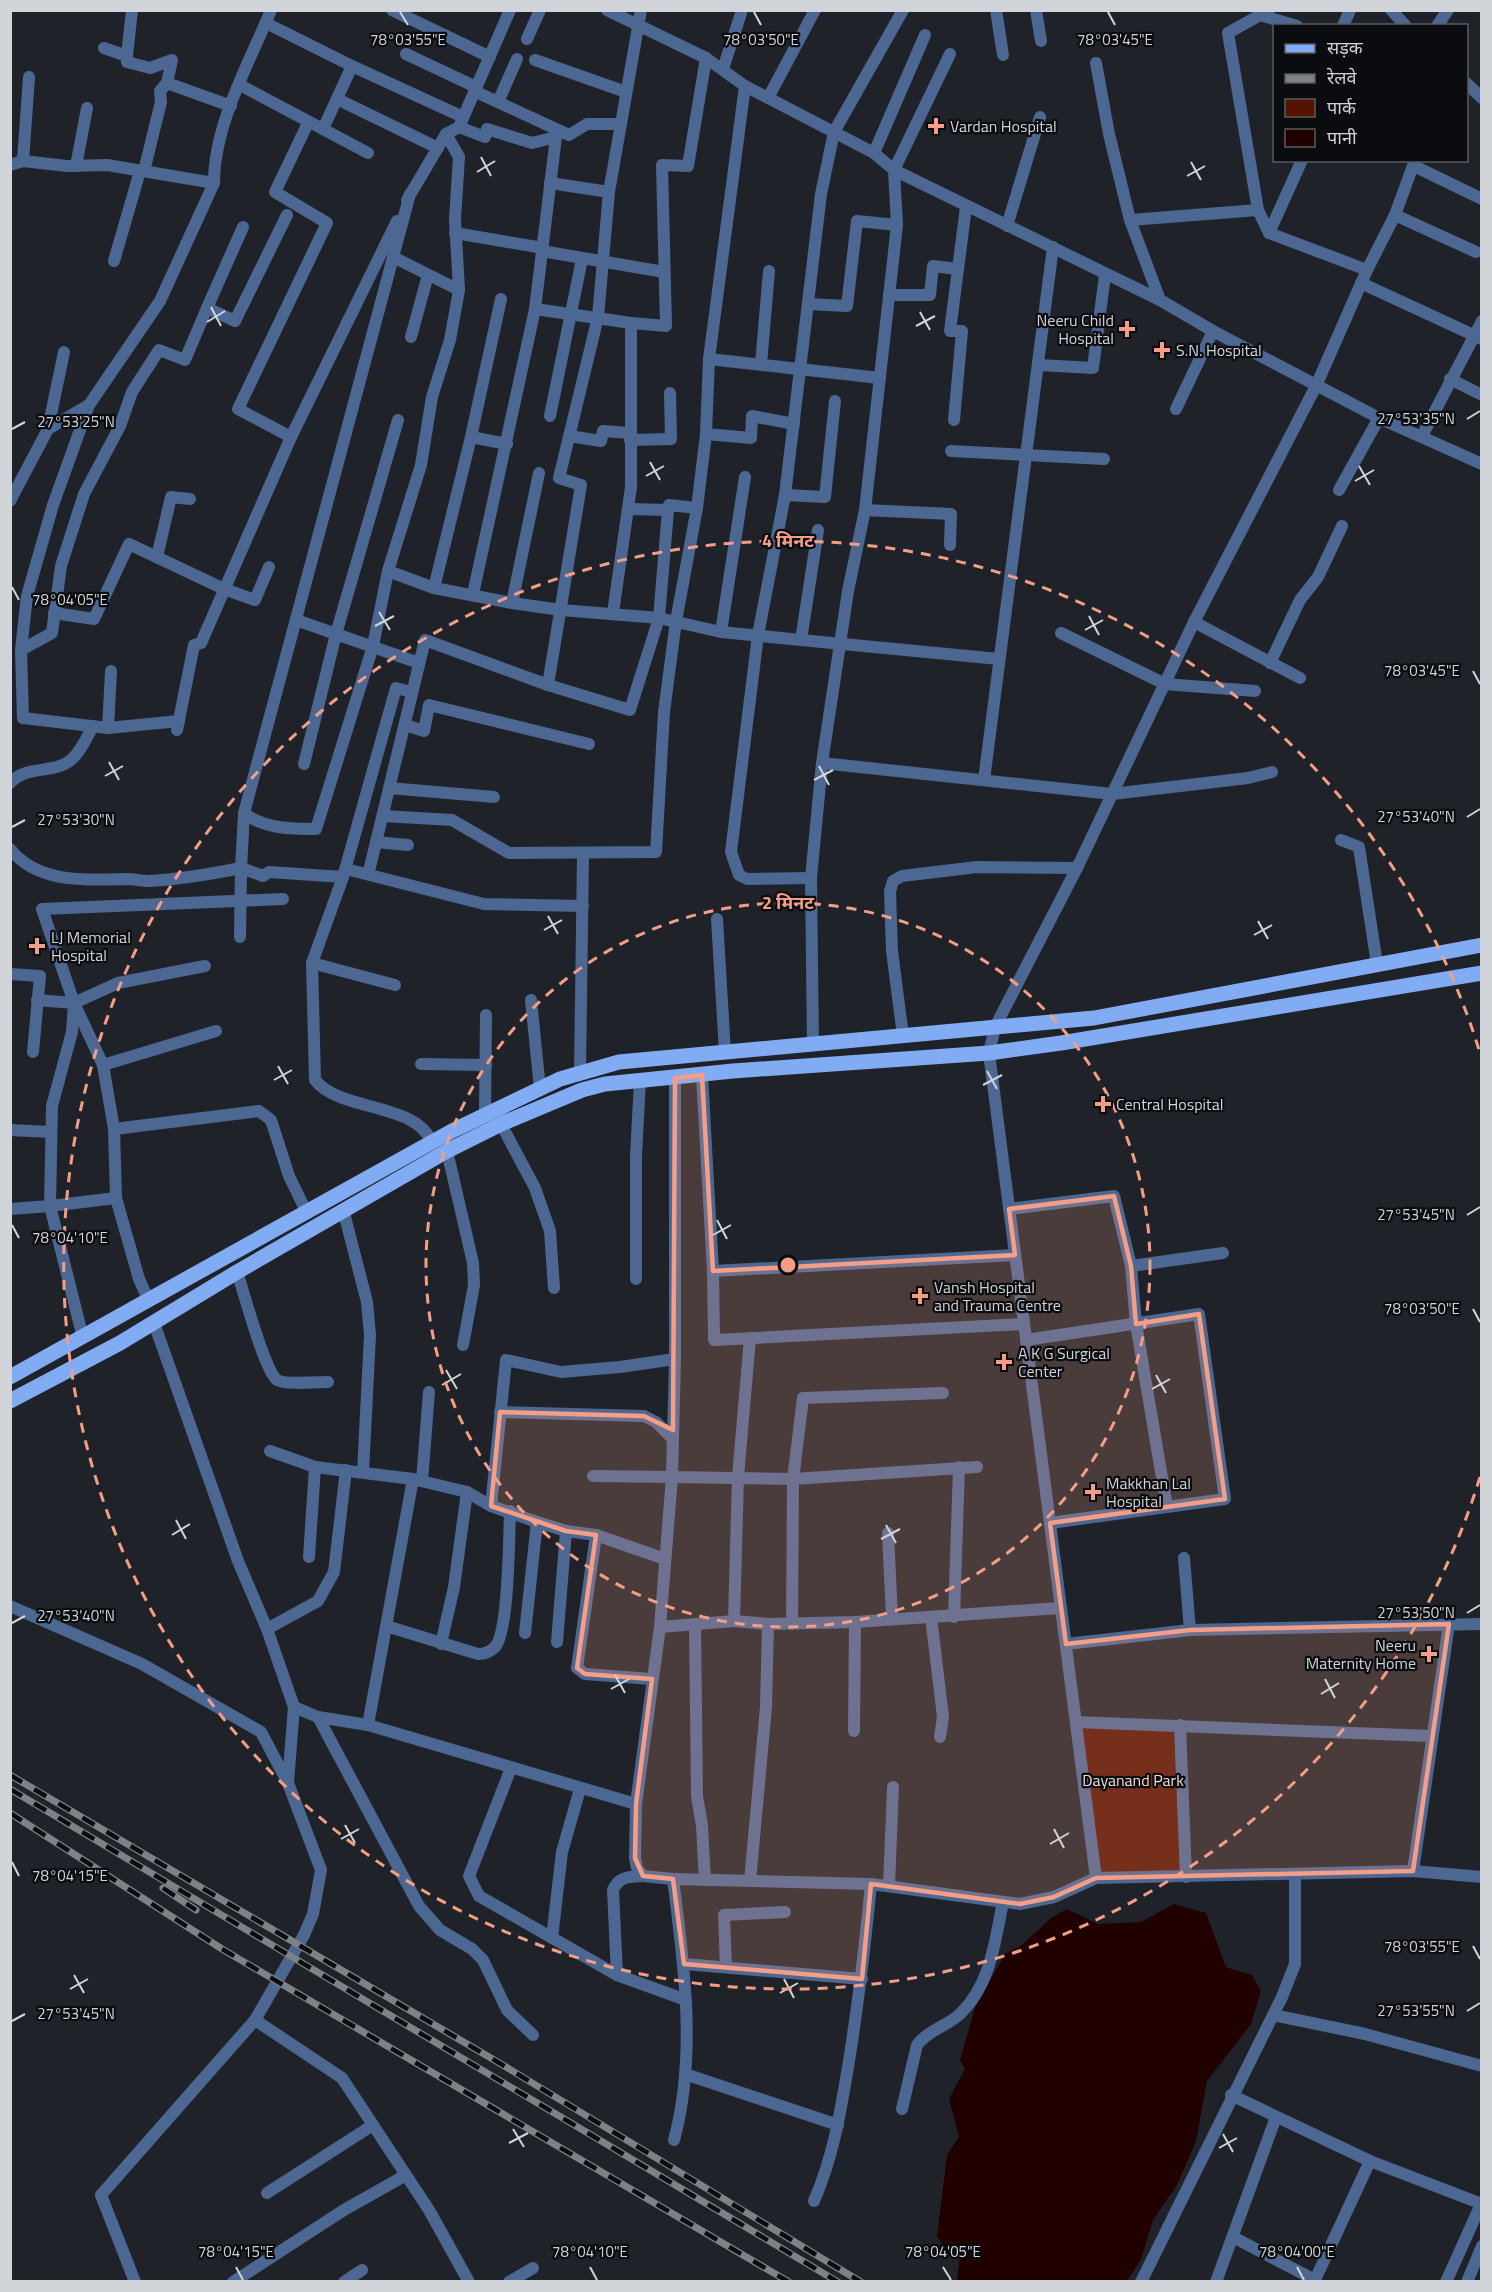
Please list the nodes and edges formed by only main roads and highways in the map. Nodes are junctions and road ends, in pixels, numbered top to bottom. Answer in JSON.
{"nodes":[{"id":1,"x":1482,"y":945,"type":"edge"},
{"id":2,"x":1482,"y":973,"type":"edge"},
{"id":3,"x":10,"y":1377,"type":"edge"},
{"id":4,"x":10,"y":1401,"type":"edge"}],
"edges":[{"from":1,"to":3,"type":"main road"},
{"from":2,"to":4,"type":"main road"}]}
